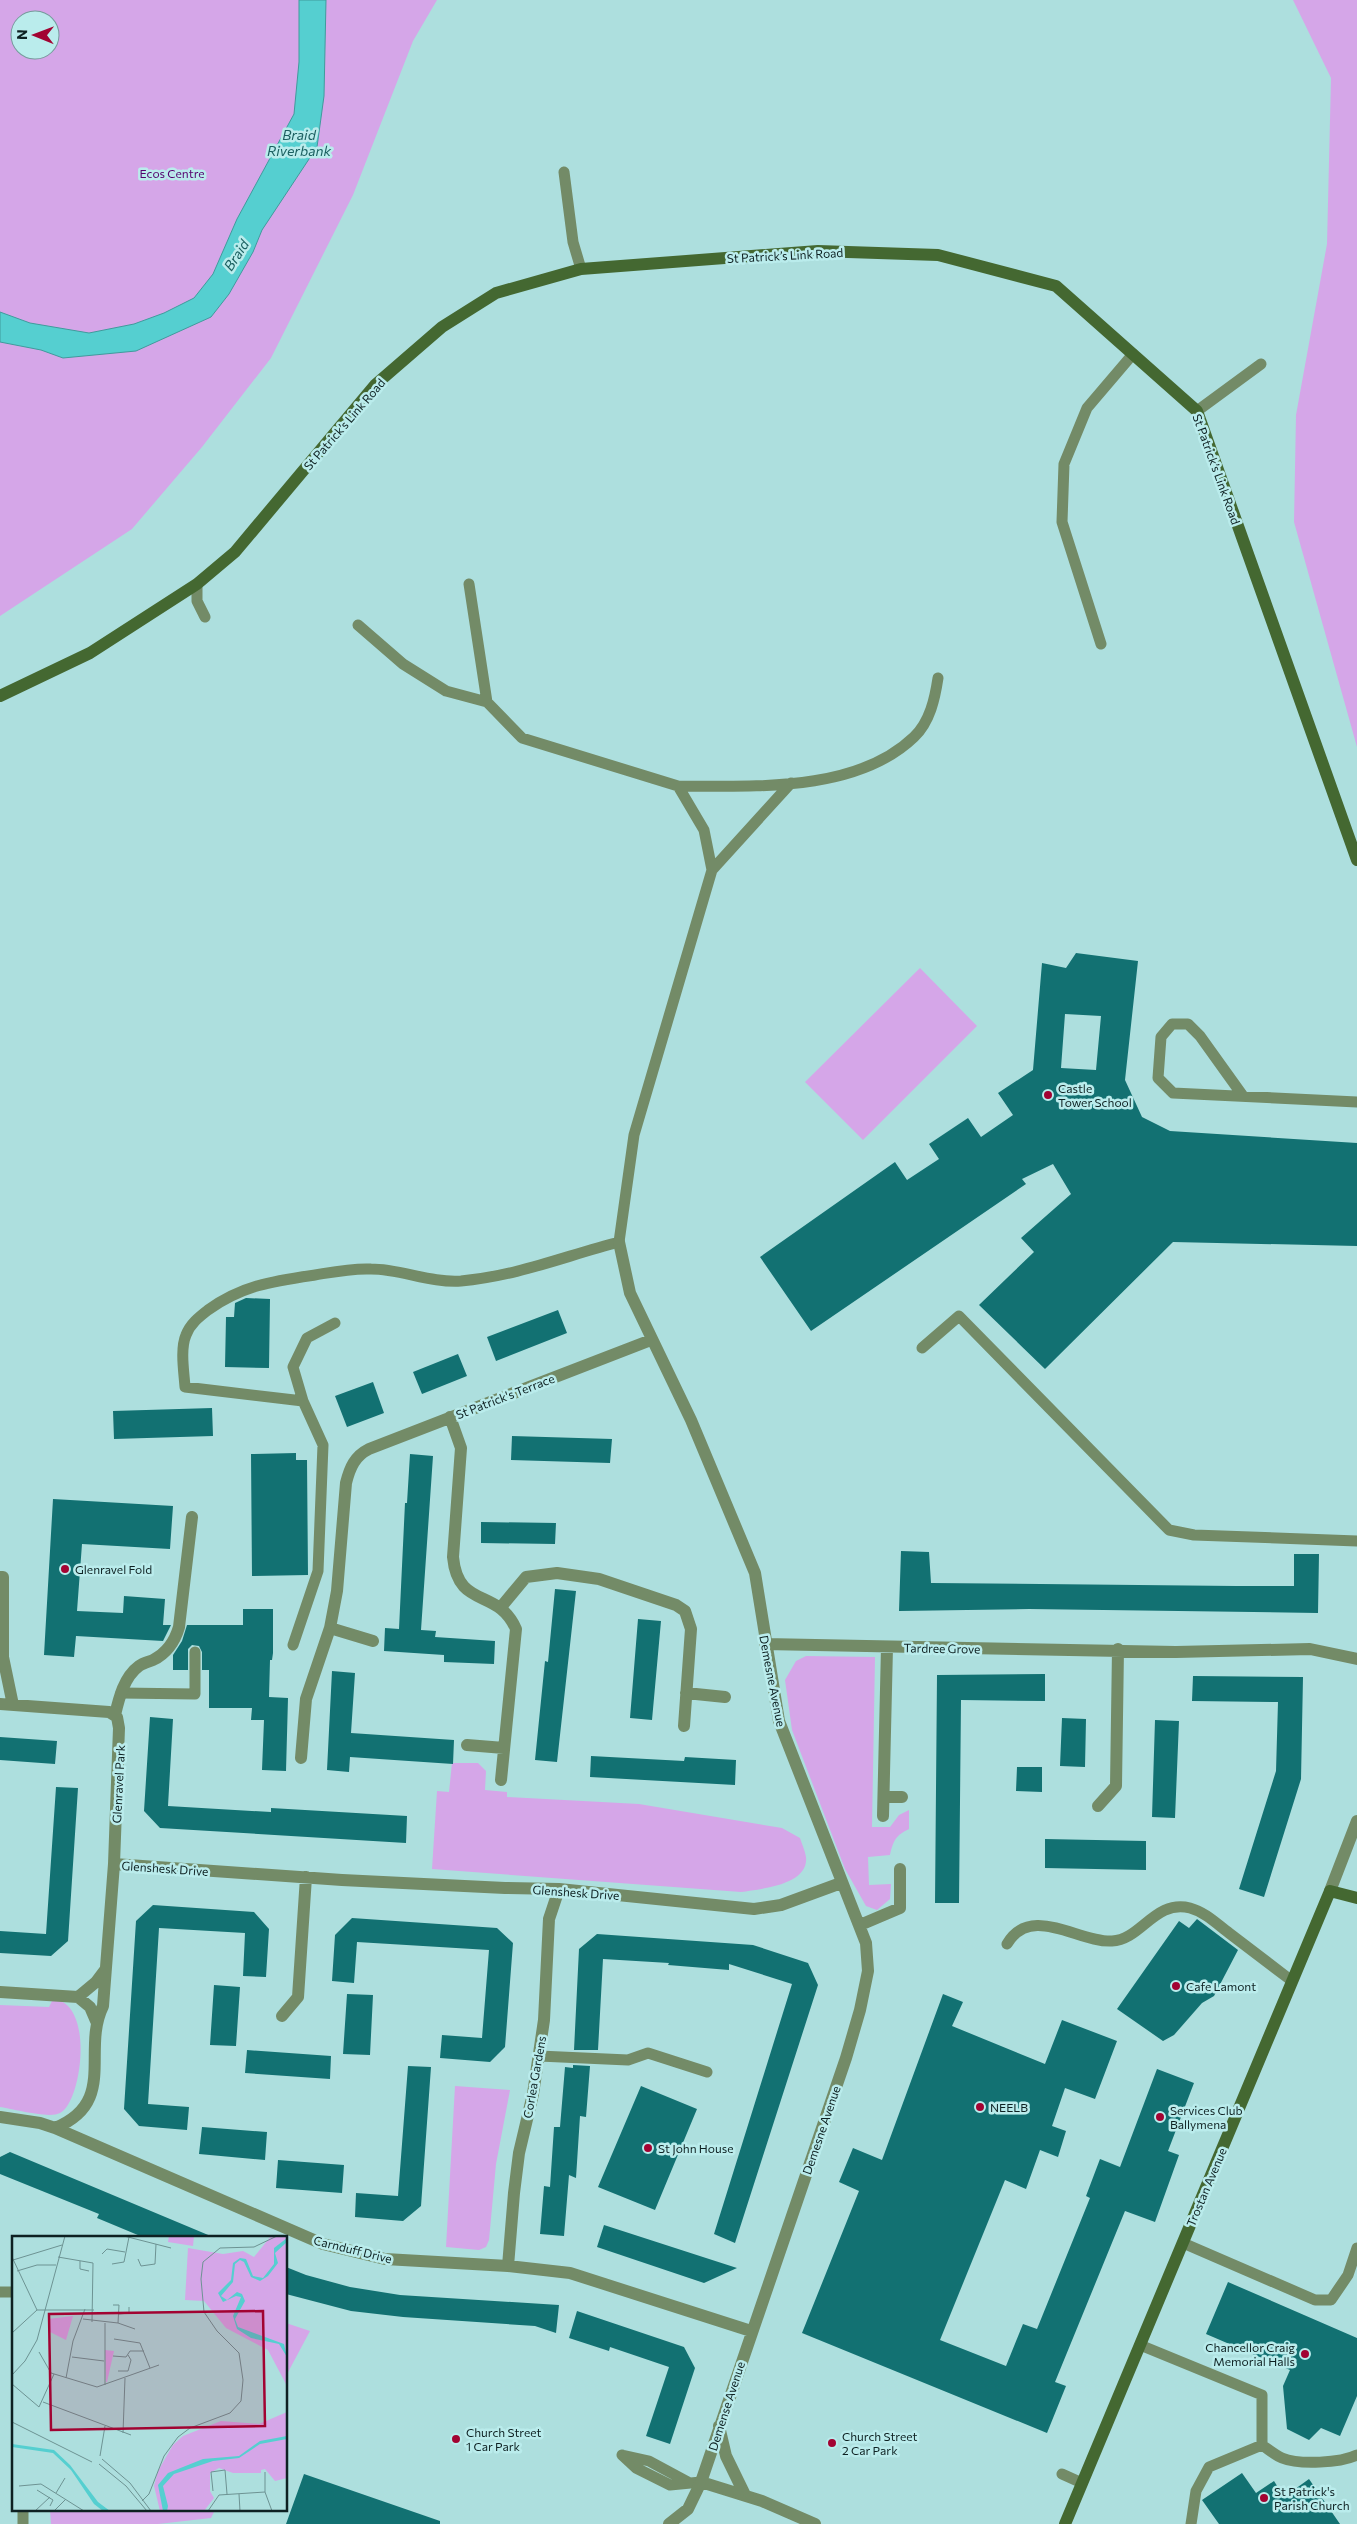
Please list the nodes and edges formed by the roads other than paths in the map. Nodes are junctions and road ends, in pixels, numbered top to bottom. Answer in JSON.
{"nodes":[{"id":1,"x":564,"y":172,"type":"dead end"},
{"id":2,"x":581,"y":269,"type":"junction"},
{"id":3,"x":1133,"y":354,"type":"junction"},
{"id":4,"x":1261,"y":364,"type":"dead end"},
{"id":5,"x":1197,"y":411,"type":"junction"},
{"id":6,"x":197,"y":584,"type":"junction"},
{"id":7,"x":469,"y":584,"type":"dead end"},
{"id":8,"x":205,"y":617,"type":"dead end"},
{"id":9,"x":358,"y":626,"type":"dead end"},
{"id":10,"x":1101,"y":644,"type":"dead end"},
{"id":11,"x":938,"y":678,"type":"dead end"},
{"id":12,"x":0,"y":696,"type":"edge"},
{"id":13,"x":487,"y":702,"type":"junction"},
{"id":14,"x":791,"y":783,"type":"junction"},
{"id":15,"x":678,"y":786,"type":"junction"},
{"id":16,"x":1357,"y":860,"type":"edge"},
{"id":17,"x":712,"y":870,"type":"junction"},
{"id":18,"x":1243,"y":1096,"type":"junction"},
{"id":19,"x":1357,"y":1102,"type":"edge"},
{"id":20,"x":619,"y":1242,"type":"junction"},
{"id":21,"x":334,"y":1323,"type":"dead end"},
{"id":22,"x":651,"y":1340,"type":"junction"},
{"id":23,"x":922,"y":1348,"type":"dead end"},
{"id":24,"x":303,"y":1401,"type":"junction"},
{"id":25,"x":450,"y":1418,"type":"junction"},
{"id":26,"x":192,"y":1517,"type":"dead end"},
{"id":27,"x":1357,"y":1541,"type":"edge"},
{"id":28,"x":0,"y":1577,"type":"edge"},
{"id":29,"x":501,"y":1607,"type":"junction"},
{"id":30,"x":330,"y":1628,"type":"junction"},
{"id":31,"x":373,"y":1641,"type":"dead end"},
{"id":32,"x":765,"y":1644,"type":"junction"},
{"id":33,"x":293,"y":1645,"type":"dead end"},
{"id":34,"x":887,"y":1647,"type":"junction"},
{"id":35,"x":1118,"y":1649,"type":"junction"},
{"id":36,"x":195,"y":1652,"type":"dead end"},
{"id":37,"x":2,"y":1657,"type":"edge"},
{"id":38,"x":1357,"y":1659,"type":"edge"},
{"id":39,"x":121,"y":1693,"type":"junction"},
{"id":40,"x":686,"y":1693,"type":"junction"},
{"id":41,"x":725,"y":1697,"type":"dead end"},
{"id":42,"x":0,"y":1704,"type":"edge"},
{"id":43,"x":13,"y":1705,"type":"junction"},
{"id":44,"x":115,"y":1715,"type":"junction"},
{"id":45,"x":684,"y":1726,"type":"dead end"},
{"id":46,"x":467,"y":1745,"type":"dead end"},
{"id":47,"x":504,"y":1748,"type":"junction"},
{"id":48,"x":301,"y":1758,"type":"dead end"},
{"id":49,"x":501,"y":1780,"type":"dead end"},
{"id":50,"x":884,"y":1797,"type":"junction"},
{"id":51,"x":902,"y":1797,"type":"dead end"},
{"id":52,"x":1098,"y":1806,"type":"dead end"},
{"id":53,"x":883,"y":1816,"type":"dead end"},
{"id":54,"x":1357,"y":1821,"type":"edge"},
{"id":55,"x":114,"y":1864,"type":"junction"},
{"id":56,"x":900,"y":1869,"type":"dead end"},
{"id":57,"x":306,"y":1878,"type":"junction"},
{"id":58,"x":841,"y":1883,"type":"junction"},
{"id":59,"x":559,"y":1889,"type":"junction"},
{"id":60,"x":1330,"y":1891,"type":"junction"},
{"id":61,"x":1357,"y":1898,"type":"edge"},
{"id":62,"x":860,"y":1925,"type":"junction"},
{"id":63,"x":1007,"y":1944,"type":"dead end"},
{"id":64,"x":106,"y":1970,"type":"junction"},
{"id":65,"x":1292,"y":1981,"type":"junction"},
{"id":66,"x":0,"y":1992,"type":"edge"},
{"id":67,"x":78,"y":1997,"type":"junction"},
{"id":68,"x":282,"y":2016,"type":"dead end"},
{"id":69,"x":96,"y":2021,"type":"junction"},
{"id":70,"x":539,"y":2056,"type":"junction"},
{"id":71,"x":707,"y":2072,"type":"dead end"},
{"id":72,"x":0,"y":2117,"type":"edge"},
{"id":73,"x":55,"y":2128,"type":"junction"},
{"id":74,"x":1183,"y":2242,"type":"junction"},
{"id":75,"x":1357,"y":2248,"type":"edge"},
{"id":76,"x":508,"y":2266,"type":"junction"},
{"id":77,"x":751,"y":2331,"type":"junction"},
{"id":78,"x":1140,"y":2344,"type":"junction"},
{"id":79,"x":719,"y":2426,"type":"junction"},
{"id":80,"x":1262,"y":2445,"type":"junction"},
{"id":81,"x":1357,"y":2455,"type":"edge"},
{"id":82,"x":1062,"y":2474,"type":"dead end"},
{"id":83,"x":694,"y":2482,"type":"junction"},
{"id":84,"x":1082,"y":2483,"type":"junction"},
{"id":85,"x":744,"y":2495,"type":"junction"},
{"id":86,"x":1194,"y":2521,"type":"edge"},
{"id":87,"x":669,"y":2524,"type":"edge"},
{"id":88,"x":815,"y":2524,"type":"edge"},
{"id":89,"x":1065,"y":2524,"type":"edge"}],
"edges":[{"from":1,"to":2,"type":"lane"},
{"from":2,"to":3,"type":"street","name":"St Patrick’s Link Road"},
{"from":2,"to":6,"type":"street","name":"St Patrick’s Link Road"},
{"from":3,"to":5,"type":"street","name":"St Patrick’s Link Road"},
{"from":3,"to":10,"type":"lane"},
{"from":4,"to":5,"type":"lane"},
{"from":5,"to":16,"type":"street","name":"St Patrick’s Link Road"},
{"from":6,"to":8,"type":"lane"},
{"from":6,"to":12,"type":"street","name":"St Patrick’s Link Road"},
{"from":7,"to":13,"type":"lane"},
{"from":9,"to":13,"type":"lane"},
{"from":11,"to":14,"type":"lane"},
{"from":13,"to":15,"type":"lane"},
{"from":14,"to":15,"type":"lane"},
{"from":14,"to":17,"type":"lane"},
{"from":15,"to":17,"type":"lane"},
{"from":17,"to":20,"type":"lane"},
{"from":18,"to":18,"type":"lane"},
{"from":18,"to":19,"type":"lane"},
{"from":20,"to":22,"type":"street","name":"Demesne Avenue"},
{"from":20,"to":24,"type":"lane"},
{"from":21,"to":24,"type":"lane"},
{"from":22,"to":25,"type":"street","name":"St Patrick's Terrace"},
{"from":22,"to":32,"type":"street","name":"Demesne Avenue"},
{"from":23,"to":27,"type":"lane"},
{"from":24,"to":33,"type":"lane"},
{"from":25,"to":29,"type":"street","name":"St Patrick's Terrace"},
{"from":25,"to":30,"type":"street"},
{"from":26,"to":39,"type":"street"},
{"from":28,"to":37,"type":"street"},
{"from":29,"to":40,"type":"street"},
{"from":29,"to":47,"type":"street"},
{"from":30,"to":31,"type":"street"},
{"from":30,"to":48,"type":"street"},
{"from":32,"to":34,"type":"street","name":"Tardree Grove"},
{"from":32,"to":58,"type":"street","name":"Demesne Avenue"},
{"from":34,"to":35,"type":"street","name":"Tardree Grove"},
{"from":34,"to":50,"type":"street"},
{"from":35,"to":38,"type":"street","name":"Tardree Grove"},
{"from":35,"to":52,"type":"street"},
{"from":36,"to":39,"type":"lane"},
{"from":37,"to":43,"type":"street"},
{"from":39,"to":44,"type":"street"},
{"from":40,"to":41,"type":"street"},
{"from":40,"to":45,"type":"street"},
{"from":42,"to":43,"type":"street"},
{"from":43,"to":44,"type":"street"},
{"from":44,"to":55,"type":"street","name":"Glenravel Park"},
{"from":46,"to":47,"type":"street"},
{"from":47,"to":49,"type":"street"},
{"from":50,"to":51,"type":"street"},
{"from":50,"to":53,"type":"street"},
{"from":54,"to":60,"type":"street","name":"Trostan Avenue"},
{"from":55,"to":57,"type":"street","name":"Glenshesk Drive"},
{"from":55,"to":64,"type":"street","name":"Glenravel Park"},
{"from":56,"to":62,"type":"street"},
{"from":57,"to":59,"type":"street","name":"Glenshesk Drive"},
{"from":57,"to":68,"type":"street"},
{"from":58,"to":59,"type":"street","name":"Glenshesk Drive"},
{"from":58,"to":62,"type":"street","name":"Demesne Avenue"},
{"from":59,"to":70,"type":"street","name":"Corlea Gardens"},
{"from":60,"to":61,"type":"street"},
{"from":60,"to":65,"type":"street","name":"Trostan Avenue"},
{"from":62,"to":77,"type":"street","name":"Demesne Avenue"},
{"from":63,"to":65,"type":"lane"},
{"from":64,"to":67,"type":"street"},
{"from":64,"to":69,"type":"street","name":"Glenravel Park"},
{"from":65,"to":74,"type":"street","name":"Trostan Avenue"},
{"from":66,"to":67,"type":"street"},
{"from":67,"to":69,"type":"street"},
{"from":69,"to":73,"type":"street","name":"Glenravel Park"},
{"from":70,"to":71,"type":"lane"},
{"from":70,"to":76,"type":"street","name":"Corlea Gardens"},
{"from":72,"to":73,"type":"street","name":"Carnduff Drive"},
{"from":73,"to":76,"type":"street","name":"Carnduff Drive"},
{"from":74,"to":75,"type":"lane"},
{"from":74,"to":78,"type":"street","name":"Trostan Avenue"},
{"from":76,"to":77,"type":"street","name":"Carnduff Drive"},
{"from":77,"to":79,"type":"street","name":"Demense Avenue"},
{"from":78,"to":80,"type":"lane"},
{"from":78,"to":84,"type":"street","name":"Trostan Avenue"},
{"from":79,"to":83,"type":"street","name":"Demense Avenue"},
{"from":79,"to":85,"type":"street"},
{"from":80,"to":81,"type":"lane"},
{"from":80,"to":86,"type":"lane"},
{"from":82,"to":84,"type":"lane"},
{"from":83,"to":83,"type":"lane"},
{"from":83,"to":85,"type":"street"},
{"from":83,"to":87,"type":"street","name":"Demense Avenue"},
{"from":84,"to":89,"type":"street","name":"Trostan Avenue"},
{"from":85,"to":88,"type":"street"}]}
